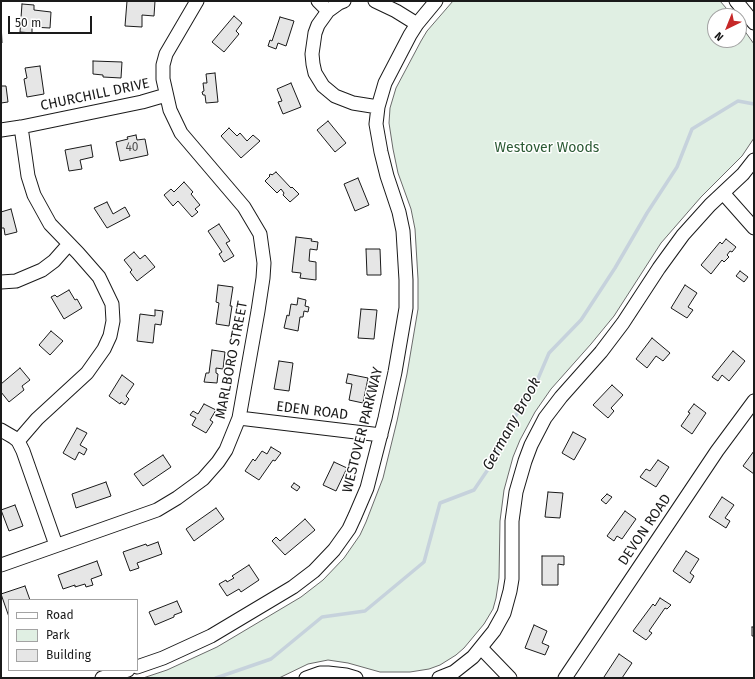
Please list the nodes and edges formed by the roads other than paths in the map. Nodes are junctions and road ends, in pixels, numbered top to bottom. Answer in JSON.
{"nodes":[{"id":1,"x":197,"y":1,"type":"edge"},
{"id":2,"x":318,"y":1,"type":"edge"},
{"id":3,"x":344,"y":1,"type":"edge"},
{"id":4,"x":375,"y":1,"type":"edge"},
{"id":5,"x":436,"y":1,"type":"edge"},
{"id":6,"x":736,"y":1,"type":"edge"},
{"id":7,"x":328,"y":11,"type":"junction"},
{"id":8,"x":754,"y":23,"type":"edge"},
{"id":9,"x":417,"y":24,"type":"junction"},
{"id":10,"x":166,"y":95,"type":"junction"},
{"id":11,"x":378,"y":107,"type":"junction"},
{"id":12,"x":21,"y":127,"type":"junction"},
{"id":13,"x":1,"y":130,"type":"edge"},
{"id":14,"x":754,"y":160,"type":"edge"},
{"id":15,"x":723,"y":193,"type":"junction"},
{"id":16,"x":754,"y":228,"type":"edge"},
{"id":17,"x":69,"y":244,"type":"junction"},
{"id":18,"x":1,"y":282,"type":"edge"},
{"id":19,"x":754,"y":401,"type":"edge"},
{"id":20,"x":238,"y":418,"type":"junction"},
{"id":21,"x":1,"y":430,"type":"edge"},
{"id":22,"x":380,"y":435,"type":"junction"},
{"id":23,"x":18,"y":441,"type":"junction"},
{"id":24,"x":56,"y":545,"type":"junction"},
{"id":25,"x":1,"y":566,"type":"edge"},
{"id":26,"x":481,"y":648,"type":"junction"},
{"id":27,"x":138,"y":667,"type":"edge"},
{"id":28,"x":125,"y":671,"type":"edge"},
{"id":29,"x":102,"y":678,"type":"edge"},
{"id":30,"x":306,"y":678,"type":"edge"},
{"id":31,"x":356,"y":678,"type":"edge"},
{"id":32,"x":439,"y":678,"type":"edge"},
{"id":33,"x":510,"y":678,"type":"edge"},
{"id":34,"x":565,"y":678,"type":"edge"}],
"edges":[{"from":1,"to":10,"type":"street","name":"CHURCHILL DRIVE"},
{"from":2,"to":7,"type":"street"},
{"from":3,"to":7,"type":"street"},
{"from":4,"to":9,"type":"street"},
{"from":5,"to":9,"type":"street","name":"WESTOVER PARKWAY"},
{"from":6,"to":8,"type":"street"},
{"from":7,"to":11,"type":"street"},
{"from":9,"to":11,"type":"street","name":"WESTOVER PARKWAY"},
{"from":10,"to":12,"type":"street","name":"CHURCHILL DRIVE"},
{"from":10,"to":20,"type":"street","name":"MARLBORO STREET"},
{"from":11,"to":22,"type":"street","name":"WESTOVER PARKWAY"},
{"from":12,"to":13,"type":"street","name":"CHURCHILL DRIVE"},
{"from":12,"to":17,"type":"street"},
{"from":14,"to":15,"type":"street"},
{"from":15,"to":16,"type":"street"},
{"from":15,"to":26,"type":"street"},
{"from":17,"to":18,"type":"street"},
{"from":17,"to":23,"type":"street"},
{"from":19,"to":34,"type":"street","name":"DEVON ROAD"},
{"from":20,"to":22,"type":"street","name":"EDEN ROAD"},
{"from":20,"to":24,"type":"street","name":"MARLBORO STREET"},
{"from":21,"to":23,"type":"street"},
{"from":22,"to":27,"type":"street","name":"WESTOVER PARKWAY"},
{"from":23,"to":24,"type":"street"},
{"from":24,"to":25,"type":"street","name":"MARLBORO STREET"},
{"from":26,"to":32,"type":"street"},
{"from":26,"to":33,"type":"street"},
{"from":28,"to":29,"type":"street"},
{"from":30,"to":31,"type":"street"}]}
